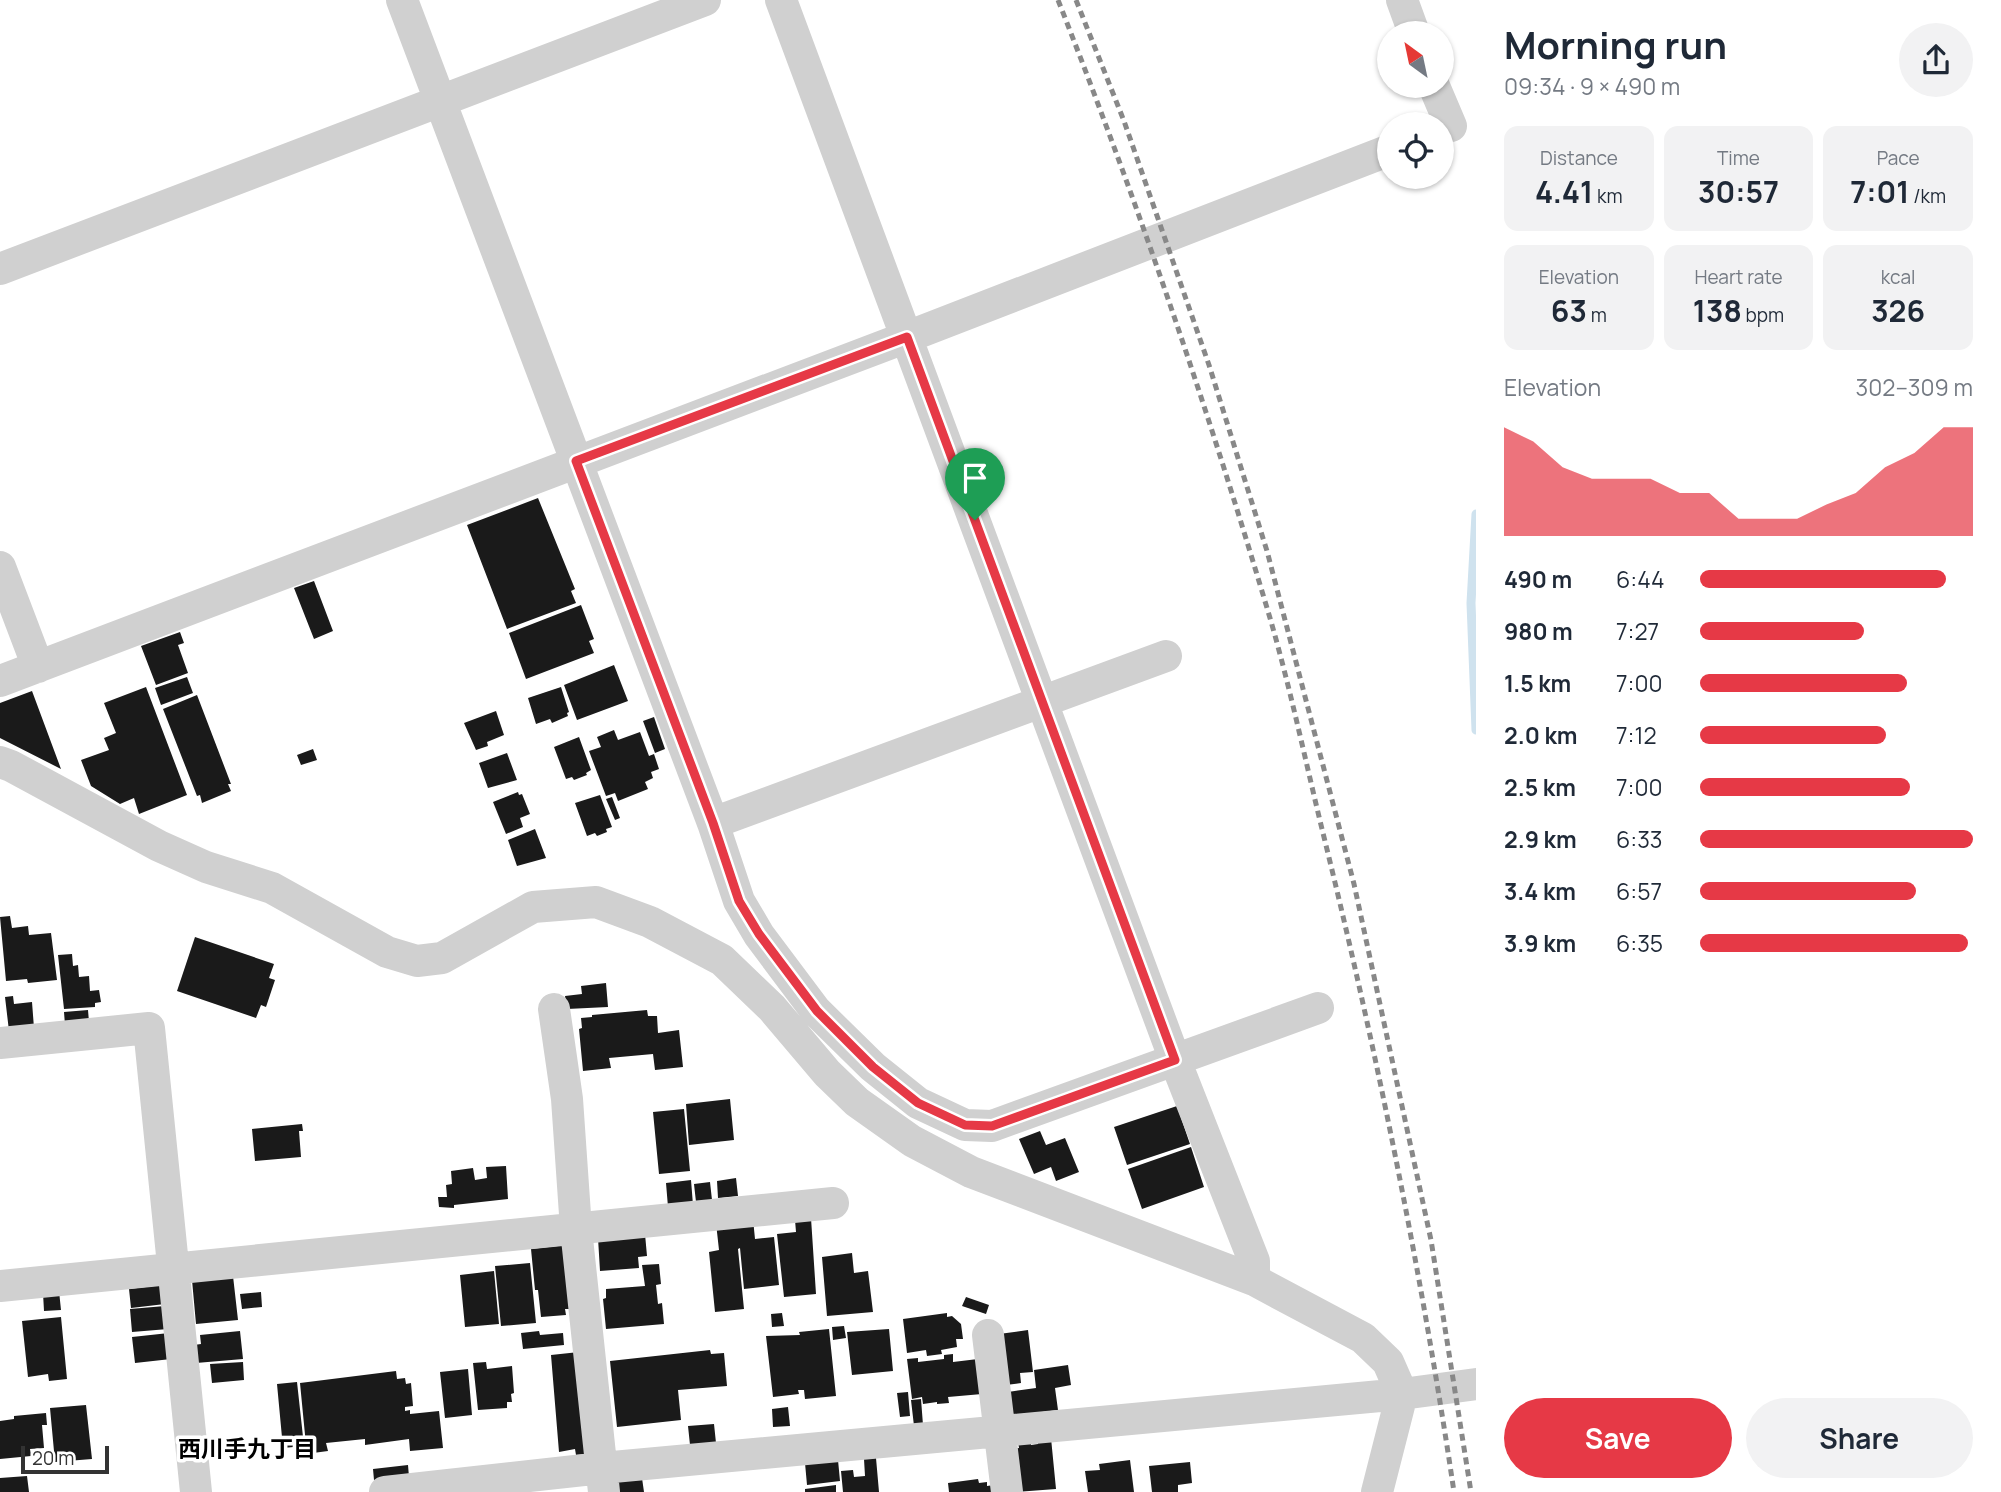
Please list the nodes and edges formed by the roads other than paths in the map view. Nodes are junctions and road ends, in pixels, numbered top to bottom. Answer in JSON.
{"nodes":[{"id":1,"x":402,"y":0,"type":"edge"},
{"id":2,"x":705,"y":0,"type":"edge"},
{"id":3,"x":781,"y":0,"type":"edge"},
{"id":4,"x":1402,"y":0,"type":"edge"},
{"id":5,"x":1410,"y":21,"type":"edge"},
{"id":6,"x":1442,"y":98,"type":"edge"},
{"id":7,"x":441,"y":101,"type":"junction"},
{"id":8,"x":1460,"y":124,"type":"edge"},
{"id":9,"x":1377,"y":155,"type":"edge"},
{"id":10,"x":0,"y":269,"type":"edge"},
{"id":11,"x":907,"y":337,"type":"junction"},
{"id":12,"x":576,"y":461,"type":"junction"},
{"id":13,"x":0,"y":567,"type":"edge"},
{"id":14,"x":1166,"y":656,"type":"dead end"},
{"id":15,"x":38,"y":667,"type":"junction"},
{"id":16,"x":0,"y":681,"type":"edge"},
{"id":17,"x":1044,"y":703,"type":"junction"},
{"id":18,"x":0,"y":762,"type":"edge"},
{"id":19,"x":713,"y":823,"type":"junction"},
{"id":20,"x":1318,"y":1008,"type":"dead end"},
{"id":21,"x":554,"y":1009,"type":"dead end"},
{"id":22,"x":0,"y":1043,"type":"edge"},
{"id":23,"x":1175,"y":1060,"type":"junction"},
{"id":24,"x":833,"y":1203,"type":"dead end"},
{"id":25,"x":576,"y":1229,"type":"junction"},
{"id":26,"x":172,"y":1268,"type":"junction"},
{"id":27,"x":1254,"y":1280,"type":"junction"},
{"id":28,"x":0,"y":1286,"type":"edge"},
{"id":29,"x":988,"y":1335,"type":"dead end"},
{"id":30,"x":1476,"y":1384,"type":"edge"},
{"id":31,"x":1402,"y":1394,"type":"junction"},
{"id":32,"x":1001,"y":1433,"type":"junction"},
{"id":33,"x":603,"y":1480,"type":"edge"},
{"id":34,"x":196,"y":1492,"type":"edge"},
{"id":35,"x":385,"y":1492,"type":"edge"},
{"id":36,"x":1007,"y":1492,"type":"edge"},
{"id":37,"x":1377,"y":1492,"type":"edge"}],
"edges":[{"from":1,"to":7,"type":"street"},
{"from":2,"to":7,"type":"street"},
{"from":3,"to":11,"type":"street"},
{"from":4,"to":5,"type":"street"},
{"from":6,"to":8,"type":"street"},
{"from":7,"to":10,"type":"street"},
{"from":7,"to":12,"type":"street"},
{"from":9,"to":11,"type":"street"},
{"from":11,"to":12,"type":"street"},
{"from":11,"to":17,"type":"street"},
{"from":12,"to":15,"type":"street"},
{"from":12,"to":19,"type":"street"},
{"from":13,"to":15,"type":"street"},
{"from":14,"to":17,"type":"street"},
{"from":15,"to":16,"type":"street"},
{"from":17,"to":19,"type":"street"},
{"from":17,"to":23,"type":"street"},
{"from":18,"to":27,"type":"street"},
{"from":19,"to":23,"type":"street"},
{"from":20,"to":23,"type":"street"},
{"from":21,"to":25,"type":"street"},
{"from":22,"to":26,"type":"street"},
{"from":23,"to":27,"type":"street"},
{"from":24,"to":25,"type":"street"},
{"from":25,"to":26,"type":"street"},
{"from":25,"to":33,"type":"street"},
{"from":26,"to":28,"type":"street"},
{"from":26,"to":34,"type":"street"},
{"from":27,"to":31,"type":"street"},
{"from":29,"to":32,"type":"street"},
{"from":30,"to":31,"type":"street"},
{"from":31,"to":32,"type":"street"},
{"from":31,"to":37,"type":"street"},
{"from":32,"to":33,"type":"street"},
{"from":32,"to":36,"type":"street"},
{"from":33,"to":35,"type":"street"}]}
